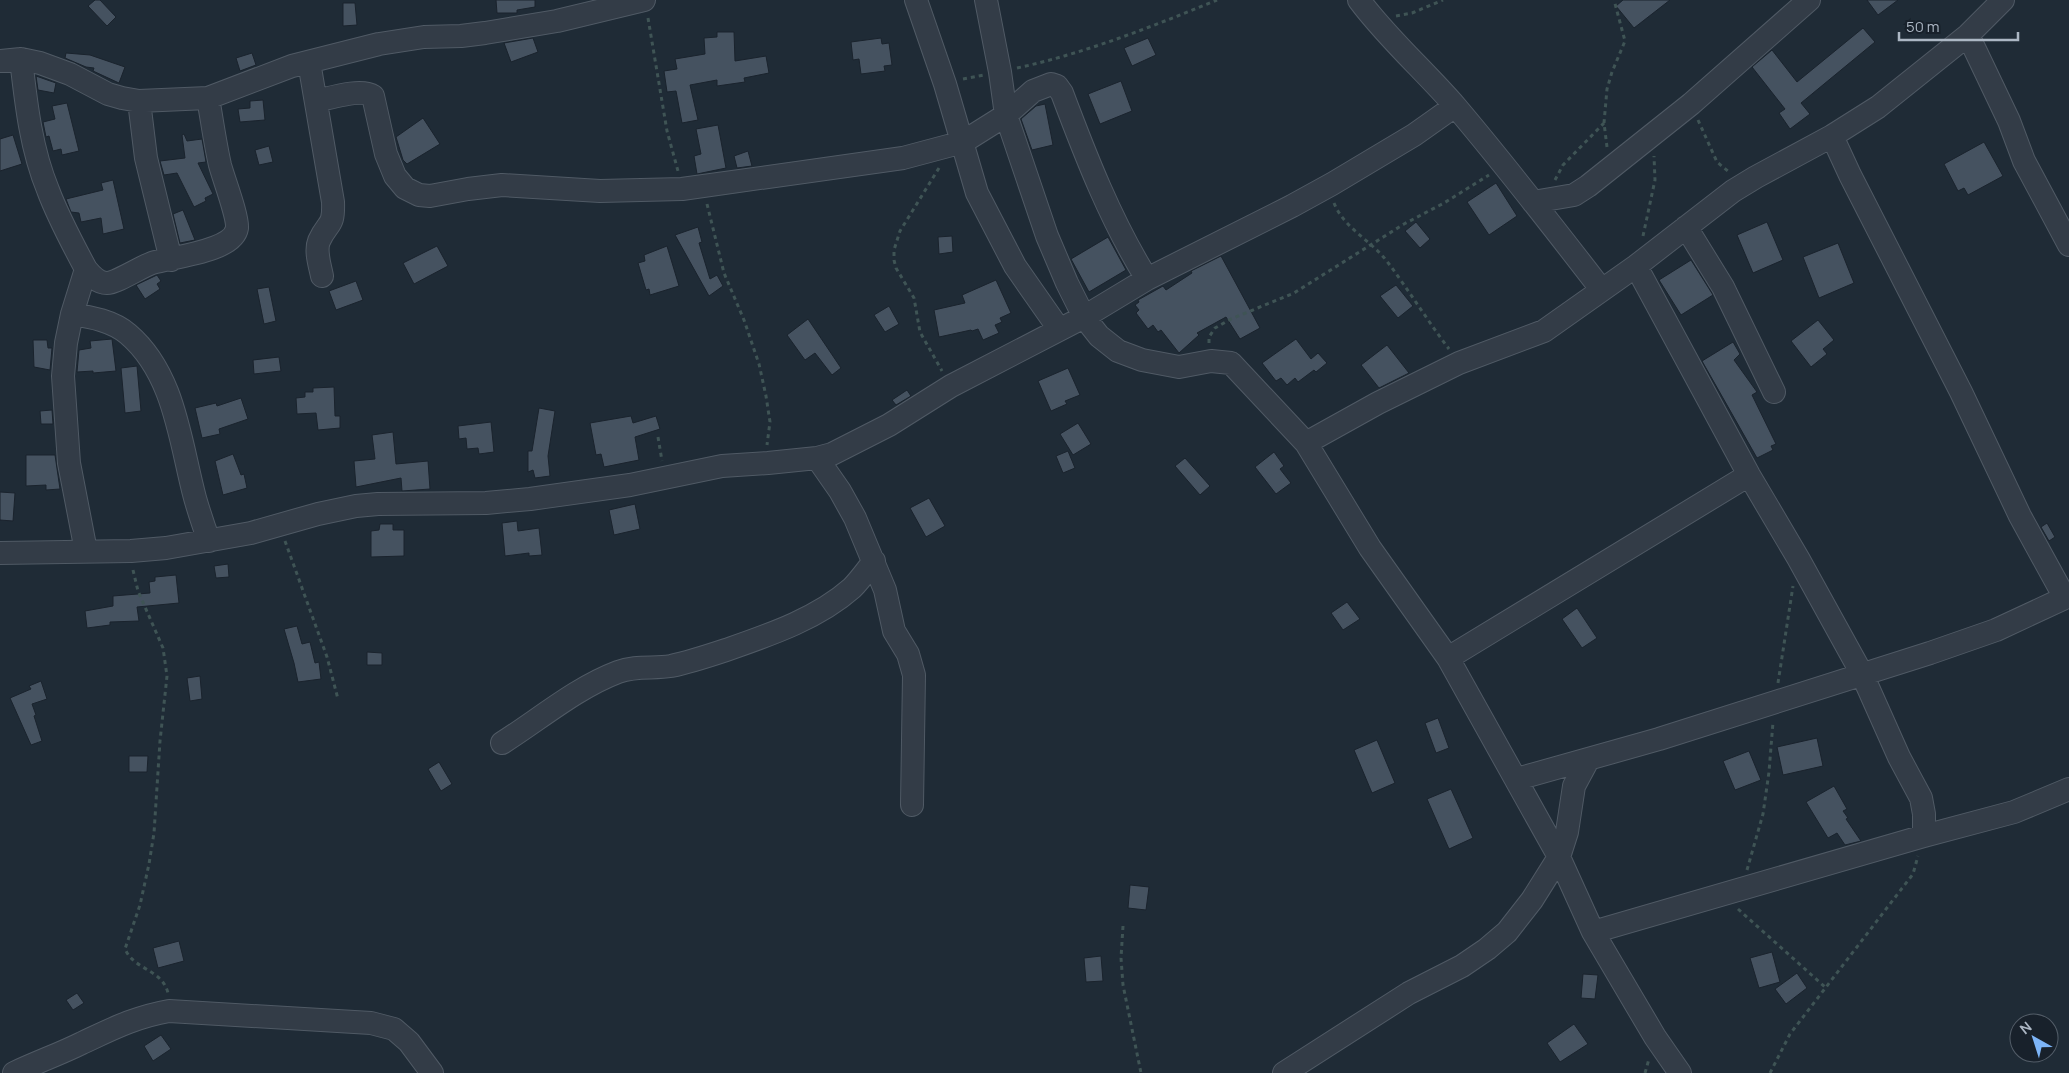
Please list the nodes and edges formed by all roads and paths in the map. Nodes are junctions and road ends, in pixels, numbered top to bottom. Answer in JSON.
{"nodes":[{"id":1,"x":916,"y":0,"type":"edge"},
{"id":2,"x":986,"y":0,"type":"edge"},
{"id":3,"x":1217,"y":0,"type":"edge"},
{"id":4,"x":1442,"y":0,"type":"edge"},
{"id":5,"x":1614,"y":0,"type":"edge"},
{"id":6,"x":1809,"y":0,"type":"edge"},
{"id":7,"x":2003,"y":0,"type":"edge"},
{"id":8,"x":645,"y":4,"type":"edge"},
{"id":9,"x":1366,"y":8,"type":"edge"},
{"id":10,"x":1968,"y":35,"type":"junction"},
{"id":11,"x":10,"y":60,"type":"edge"},
{"id":12,"x":309,"y":62,"type":"junction"},
{"id":13,"x":1000,"y":72,"type":"junction"},
{"id":14,"x":946,"y":84,"type":"junction"},
{"id":15,"x":208,"y":98,"type":"junction"},
{"id":16,"x":138,"y":101,"type":"junction"},
{"id":17,"x":316,"y":101,"type":"junction"},
{"id":18,"x":1691,"y":104,"type":"junction"},
{"id":19,"x":1455,"y":106,"type":"junction"},
{"id":20,"x":1006,"y":115,"type":"junction"},
{"id":21,"x":1604,"y":123,"type":"junction"},
{"id":22,"x":1832,"y":136,"type":"junction"},
{"id":23,"x":1651,"y":137,"type":"junction"},
{"id":24,"x":958,"y":144,"type":"junction"},
{"id":25,"x":1504,"y":166,"type":"junction"},
{"id":26,"x":1756,"y":176,"type":"junction"},
{"id":27,"x":1598,"y":178,"type":"junction"},
{"id":28,"x":1332,"y":184,"type":"junction"},
{"id":29,"x":693,"y":187,"type":"junction"},
{"id":30,"x":1540,"y":201,"type":"junction"},
{"id":31,"x":1686,"y":227,"type":"junction"},
{"id":32,"x":1643,"y":238,"type":"dead end"},
{"id":33,"x":2069,"y":245,"type":"edge"},
{"id":34,"x":1372,"y":246,"type":"junction"},
{"id":35,"x":171,"y":260,"type":"junction"},
{"id":36,"x":1636,"y":266,"type":"junction"},
{"id":37,"x":86,"y":269,"type":"junction"},
{"id":38,"x":322,"y":276,"type":"dead end"},
{"id":39,"x":1146,"y":279,"type":"junction"},
{"id":40,"x":1601,"y":289,"type":"junction"},
{"id":41,"x":72,"y":314,"type":"junction"},
{"id":42,"x":1084,"y":316,"type":"junction"},
{"id":43,"x":1059,"y":329,"type":"junction"},
{"id":44,"x":1211,"y":361,"type":"junction"},
{"id":45,"x":1459,"y":363,"type":"junction"},
{"id":46,"x":951,"y":386,"type":"junction"},
{"id":47,"x":1774,"y":392,"type":"dead end"},
{"id":48,"x":1306,"y":443,"type":"junction"},
{"id":49,"x":817,"y":458,"type":"junction"},
{"id":50,"x":768,"y":463,"type":"junction"},
{"id":51,"x":1749,"y":475,"type":"junction"},
{"id":52,"x":282,"y":526,"type":"junction"},
{"id":53,"x":209,"y":541,"type":"junction"},
{"id":54,"x":86,"y":551,"type":"junction"},
{"id":55,"x":131,"y":551,"type":"junction"},
{"id":56,"x":0,"y":554,"type":"edge"},
{"id":57,"x":1798,"y":558,"type":"junction"},
{"id":58,"x":874,"y":562,"type":"junction"},
{"id":59,"x":2067,"y":597,"type":"edge"},
{"id":60,"x":1448,"y":658,"type":"junction"},
{"id":61,"x":1862,"y":674,"type":"junction"},
{"id":62,"x":338,"y":699,"type":"dead end"},
{"id":63,"x":1775,"y":703,"type":"junction"},
{"id":64,"x":502,"y":743,"type":"dead end"},
{"id":65,"x":1588,"y":760,"type":"junction"},
{"id":66,"x":1517,"y":779,"type":"junction"},
{"id":67,"x":2069,"y":789,"type":"edge"},
{"id":68,"x":912,"y":805,"type":"dead end"},
{"id":69,"x":1924,"y":836,"type":"junction"},
{"id":70,"x":1559,"y":857,"type":"junction"},
{"id":71,"x":1732,"y":892,"type":"junction"},
{"id":72,"x":1122,"y":926,"type":"dead end"},
{"id":73,"x":1593,"y":932,"type":"junction"},
{"id":74,"x":1825,"y":987,"type":"junction"},
{"id":75,"x":169,"y":1011,"type":"junction"},
{"id":76,"x":14,"y":1073,"type":"edge"},
{"id":77,"x":432,"y":1073,"type":"edge"},
{"id":78,"x":1141,"y":1073,"type":"edge"},
{"id":79,"x":1284,"y":1073,"type":"edge"},
{"id":80,"x":1680,"y":1073,"type":"edge"},
{"id":81,"x":1770,"y":1073,"type":"edge"}],
"edges":[{"from":1,"to":14,"type":"street"},
{"from":2,"to":13,"type":"street"},
{"from":3,"to":13,"type":"path"},
{"from":4,"to":9,"type":"path"},
{"from":5,"to":21,"type":"path"},
{"from":6,"to":18,"type":"street"},
{"from":7,"to":10,"type":"street"},
{"from":8,"to":12,"type":"street"},
{"from":8,"to":29,"type":"path"},
{"from":9,"to":19,"type":"street"},
{"from":10,"to":22,"type":"street"},
{"from":10,"to":33,"type":"street"},
{"from":11,"to":16,"type":"street"},
{"from":11,"to":37,"type":"street"},
{"from":12,"to":15,"type":"street"},
{"from":12,"to":17,"type":"street"},
{"from":13,"to":14,"type":"path"},
{"from":13,"to":20,"type":"street"},
{"from":14,"to":24,"type":"street"},
{"from":15,"to":16,"type":"street"},
{"from":15,"to":35,"type":"street"},
{"from":16,"to":35,"type":"street"},
{"from":17,"to":29,"type":"street"},
{"from":17,"to":38,"type":"street"},
{"from":18,"to":23,"type":"street"},
{"from":18,"to":26,"type":"path"},
{"from":19,"to":25,"type":"street"},
{"from":19,"to":28,"type":"street"},
{"from":20,"to":24,"type":"street"},
{"from":20,"to":39,"type":"street"},
{"from":20,"to":42,"type":"street"},
{"from":21,"to":27,"type":"path"},
{"from":21,"to":30,"type":"path"},
{"from":22,"to":26,"type":"street"},
{"from":22,"to":59,"type":"street"},
{"from":23,"to":27,"type":"street"},
{"from":23,"to":32,"type":"path"},
{"from":24,"to":29,"type":"street"},
{"from":24,"to":43,"type":"street"},
{"from":24,"to":46,"type":"path"},
{"from":25,"to":30,"type":"street"},
{"from":25,"to":34,"type":"path"},
{"from":26,"to":31,"type":"street"},
{"from":27,"to":30,"type":"street"},
{"from":28,"to":34,"type":"path"},
{"from":28,"to":39,"type":"street"},
{"from":29,"to":50,"type":"path"},
{"from":30,"to":40,"type":"street"},
{"from":31,"to":36,"type":"street"},
{"from":31,"to":47,"type":"street"},
{"from":34,"to":44,"type":"path"},
{"from":34,"to":45,"type":"path"},
{"from":35,"to":37,"type":"street"},
{"from":36,"to":40,"type":"street"},
{"from":36,"to":51,"type":"street"},
{"from":37,"to":41,"type":"street"},
{"from":39,"to":42,"type":"street"},
{"from":40,"to":45,"type":"street"},
{"from":41,"to":53,"type":"street"},
{"from":41,"to":54,"type":"street"},
{"from":42,"to":43,"type":"street"},
{"from":42,"to":44,"type":"street"},
{"from":43,"to":46,"type":"street"},
{"from":44,"to":48,"type":"street"},
{"from":45,"to":48,"type":"street"},
{"from":46,"to":49,"type":"street"},
{"from":48,"to":60,"type":"street"},
{"from":49,"to":50,"type":"street"},
{"from":49,"to":58,"type":"street"},
{"from":50,"to":52,"type":"street"},
{"from":51,"to":57,"type":"street"},
{"from":51,"to":60,"type":"street"},
{"from":52,"to":53,"type":"street"},
{"from":52,"to":62,"type":"path"},
{"from":53,"to":55,"type":"street"},
{"from":54,"to":55,"type":"street"},
{"from":54,"to":56,"type":"street"},
{"from":55,"to":75,"type":"path"},
{"from":57,"to":61,"type":"street"},
{"from":57,"to":63,"type":"path"},
{"from":58,"to":64,"type":"street"},
{"from":58,"to":68,"type":"street"},
{"from":59,"to":61,"type":"street"},
{"from":60,"to":66,"type":"street"},
{"from":61,"to":63,"type":"street"},
{"from":61,"to":69,"type":"street"},
{"from":63,"to":65,"type":"street"},
{"from":63,"to":71,"type":"path"},
{"from":65,"to":66,"type":"street"},
{"from":65,"to":70,"type":"street"},
{"from":66,"to":70,"type":"street"},
{"from":67,"to":69,"type":"street"},
{"from":69,"to":71,"type":"street"},
{"from":69,"to":74,"type":"path"},
{"from":70,"to":73,"type":"street"},
{"from":70,"to":79,"type":"street"},
{"from":71,"to":73,"type":"street"},
{"from":71,"to":74,"type":"path"},
{"from":72,"to":78,"type":"path"},
{"from":73,"to":80,"type":"street"},
{"from":74,"to":81,"type":"path"},
{"from":75,"to":76,"type":"street"},
{"from":75,"to":77,"type":"street"}]}
